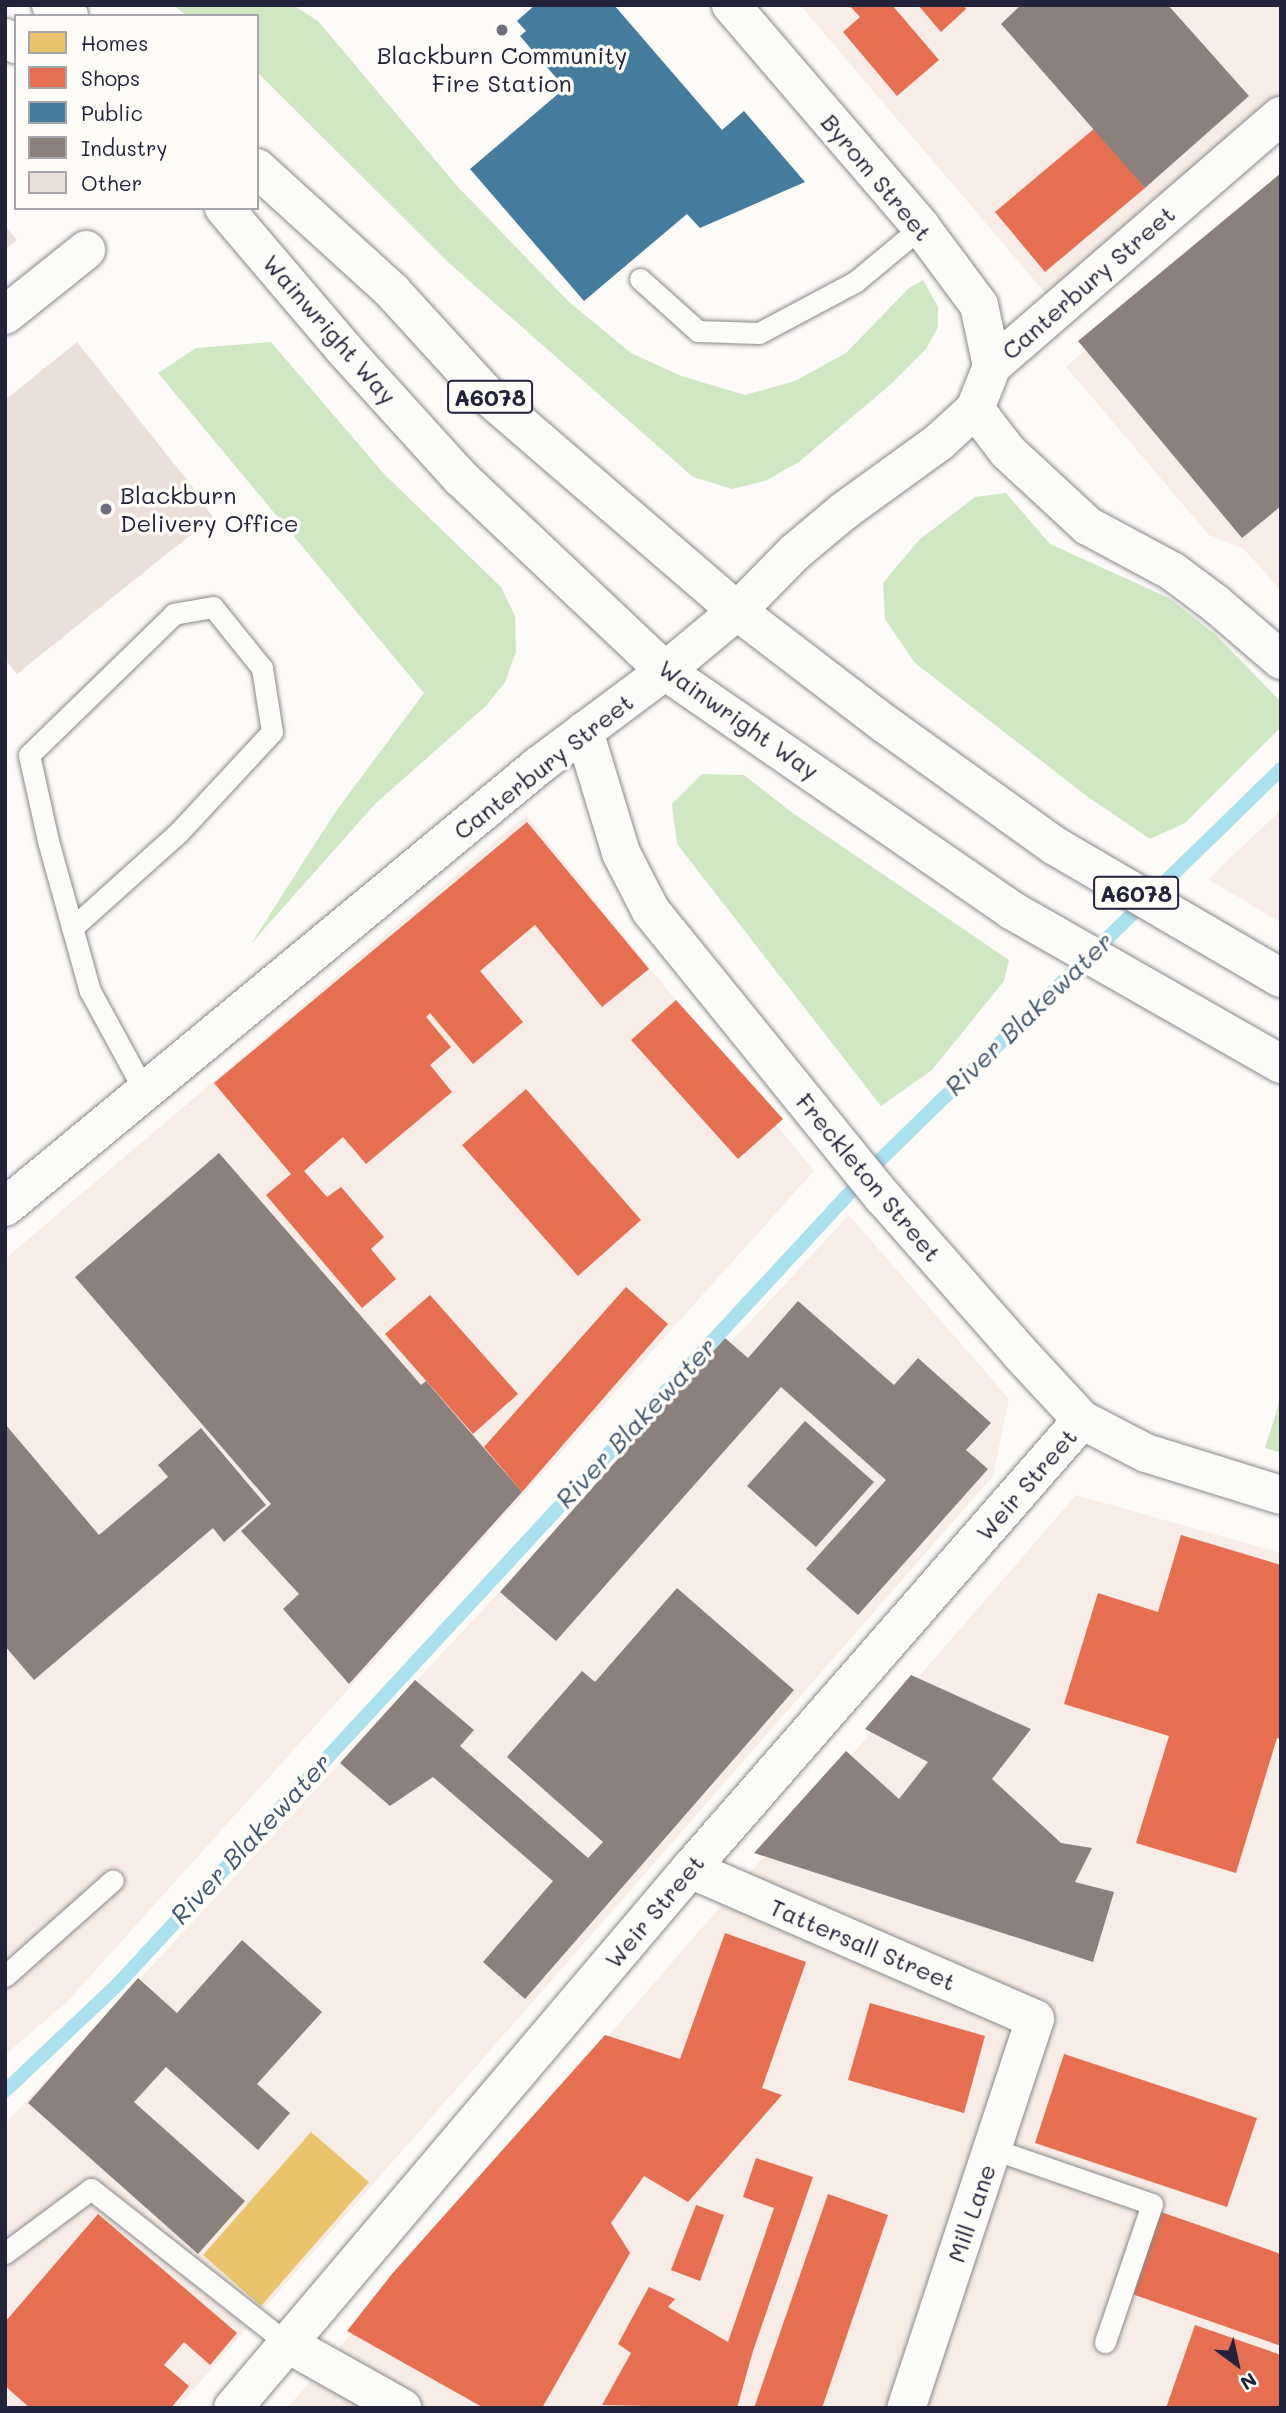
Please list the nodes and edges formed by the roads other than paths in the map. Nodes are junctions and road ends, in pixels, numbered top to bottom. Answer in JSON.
{"nodes":[{"id":1,"x":731,"y":5,"type":"edge"},
{"id":2,"x":1281,"y":116,"type":"edge"},
{"id":3,"x":259,"y":170,"type":"edge"},
{"id":4,"x":227,"y":210,"type":"edge"},
{"id":5,"x":920,"y":227,"type":"junction"},
{"id":6,"x":86,"y":250,"type":"dead end"},
{"id":7,"x":640,"y":279,"type":"dead end"},
{"id":8,"x":5,"y":315,"type":"edge"},
{"id":9,"x":992,"y":366,"type":"junction"},
{"id":10,"x":975,"y":409,"type":"junction"},
{"id":11,"x":737,"y":611,"type":"junction"},
{"id":12,"x":1281,"y":660,"type":"edge"},
{"id":13,"x":665,"y":671,"type":"junction"},
{"id":14,"x":584,"y":731,"type":"junction"},
{"id":15,"x":72,"y":928,"type":"junction"},
{"id":16,"x":1281,"y":978,"type":"edge"},
{"id":17,"x":1281,"y":1063,"type":"edge"},
{"id":18,"x":144,"y":1090,"type":"junction"},
{"id":19,"x":5,"y":1207,"type":"edge"},
{"id":20,"x":1082,"y":1420,"type":"junction"},
{"id":21,"x":1281,"y":1494,"type":"edge"},
{"id":22,"x":690,"y":1869,"type":"junction"},
{"id":23,"x":113,"y":1880,"type":"dead end"},
{"id":24,"x":5,"y":1976,"type":"edge"},
{"id":25,"x":1035,"y":2019,"type":"joint"},
{"id":26,"x":993,"y":2149,"type":"junction"},
{"id":27,"x":5,"y":2253,"type":"edge"},
{"id":28,"x":1105,"y":2342,"type":"dead end"},
{"id":29,"x":288,"y":2344,"type":"junction"},
{"id":30,"x":233,"y":2408,"type":"edge"},
{"id":31,"x":402,"y":2408,"type":"edge"},
{"id":32,"x":906,"y":2408,"type":"edge"}],
"edges":[{"from":1,"to":5,"type":"main road","name":"Byrom Street"},
{"from":2,"to":9,"type":"main road","name":"Canterbury Street"},
{"from":3,"to":11,"type":"main road","number":"A6078"},
{"from":4,"to":13,"type":"main road","name":"Wainwright Way","number":"A6078"},
{"from":5,"to":7,"type":"lane"},
{"from":5,"to":9,"type":"main road","name":"Byrom Street"},
{"from":6,"to":8,"type":"main road"},
{"from":9,"to":10,"type":"main road","name":"Canterbury Street"},
{"from":10,"to":11,"type":"main road","name":"Canterbury Street"},
{"from":10,"to":12,"type":"main road"},
{"from":11,"to":13,"type":"main road","name":"Canterbury Street"},
{"from":11,"to":16,"type":"main road","number":"A6078"},
{"from":13,"to":14,"type":"main road","name":"Canterbury Street"},
{"from":13,"to":17,"type":"main road","name":"Wainwright Way","number":"A6078"},
{"from":14,"to":18,"type":"main road","name":"Canterbury Street"},
{"from":14,"to":20,"type":"main road","name":"Freckleton Street"},
{"from":15,"to":15,"type":"lane"},
{"from":15,"to":18,"type":"lane"},
{"from":18,"to":19,"type":"main road","name":"Canterbury Street"},
{"from":20,"to":21,"type":"main road","name":"Freckleton Street"},
{"from":20,"to":22,"type":"main road","name":"Weir Street"},
{"from":22,"to":25,"type":"main road","name":"Tattersall Street"},
{"from":22,"to":29,"type":"main road","name":"Weir Street"},
{"from":23,"to":24,"type":"lane"},
{"from":25,"to":26,"type":"main road","name":"Mill Lane"},
{"from":26,"to":28,"type":"lane"},
{"from":26,"to":32,"type":"main road","name":"Mill Lane"},
{"from":27,"to":29,"type":"lane"},
{"from":29,"to":30,"type":"main road","name":"Weir Street"},
{"from":29,"to":31,"type":"main road"}]}
